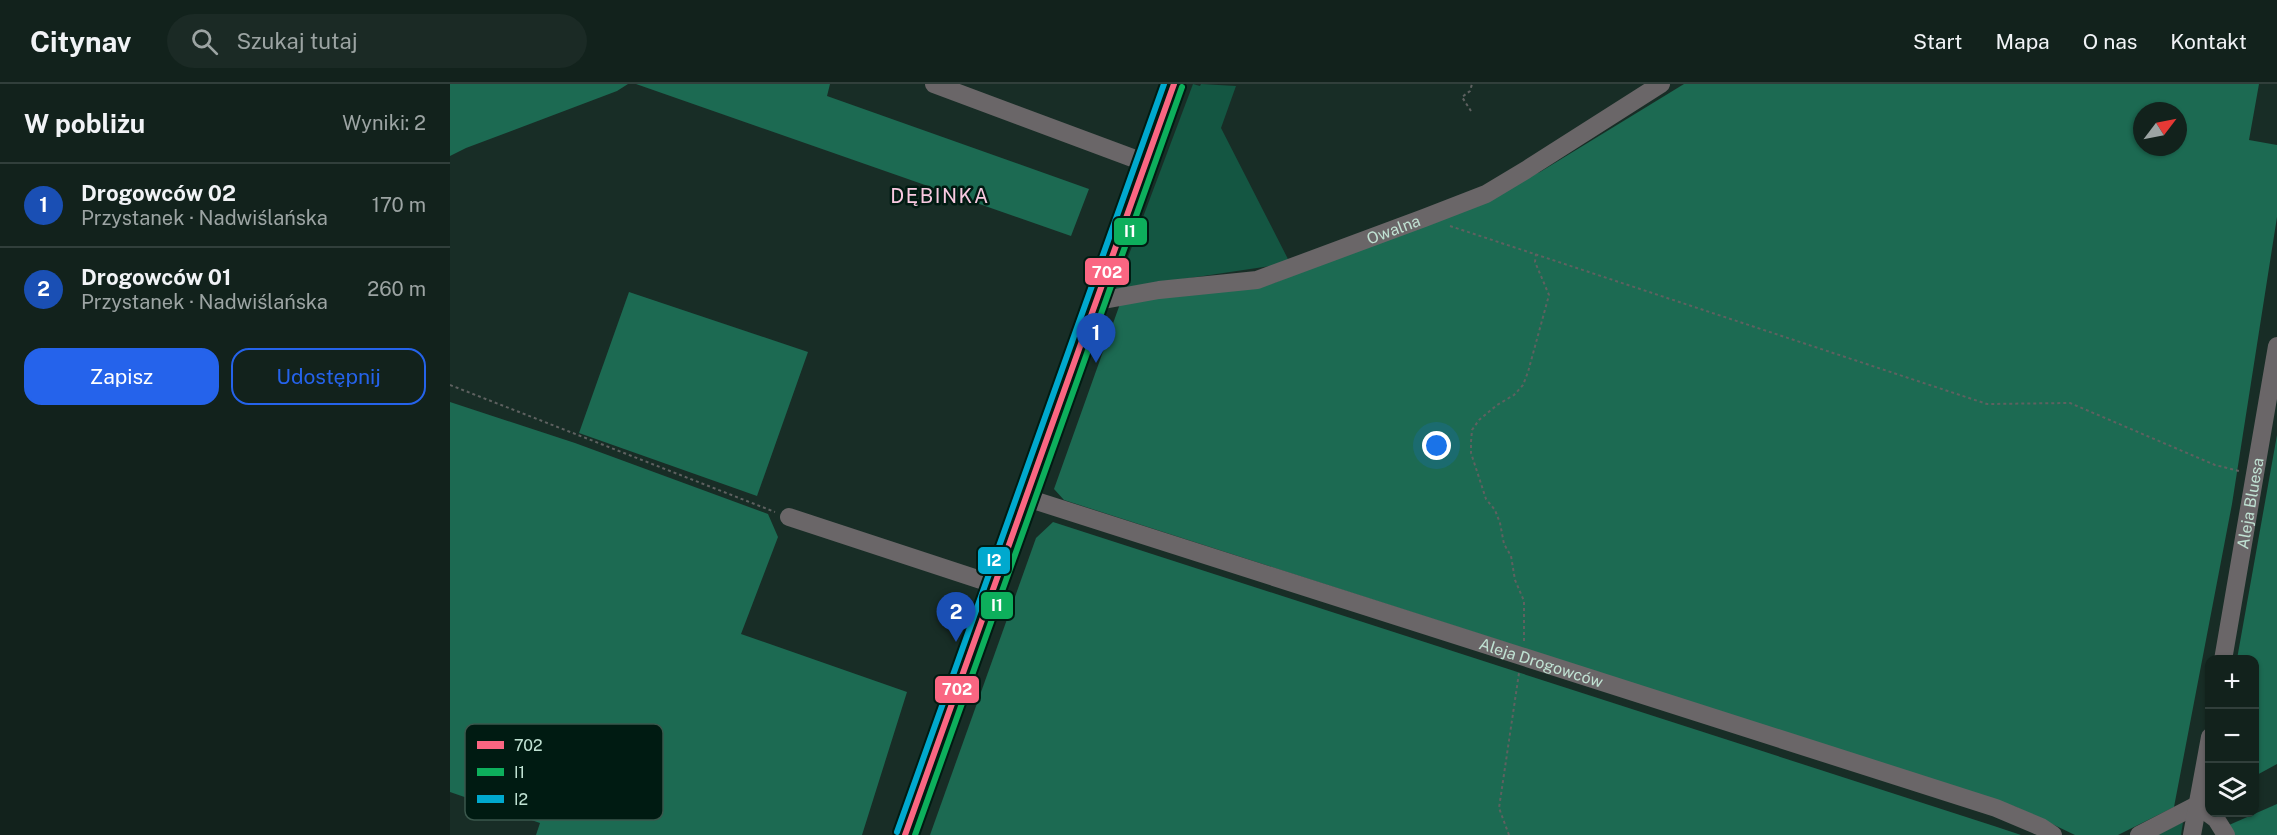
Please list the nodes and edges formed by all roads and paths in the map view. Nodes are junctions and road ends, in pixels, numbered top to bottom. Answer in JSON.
{"nodes":[{"id":1,"x":934,"y":84,"type":"edge"},
{"id":2,"x":1174,"y":84,"type":"edge"},
{"id":3,"x":1472,"y":84,"type":"edge"},
{"id":4,"x":1661,"y":84,"type":"edge"},
{"id":5,"x":1471,"y":111,"type":"dead end"},
{"id":6,"x":1146,"y":163,"type":"junction"},
{"id":7,"x":1424,"y":218,"type":"junction"},
{"id":8,"x":1536,"y":254,"type":"junction"},
{"id":9,"x":1098,"y":301,"type":"junction"},
{"id":10,"x":2277,"y":346,"type":"edge"},
{"id":11,"x":450,"y":385,"type":"edge"},
{"id":12,"x":2256,"y":475,"type":"junction"},
{"id":13,"x":1027,"y":498,"type":"junction"},
{"id":14,"x":789,"y":517,"type":"joint"},
{"id":15,"x":996,"y":585,"type":"junction"},
{"id":16,"x":2224,"y":655,"type":"edge"},
{"id":17,"x":1522,"y":656,"type":"junction"},
{"id":18,"x":2205,"y":763,"type":"edge"},
{"id":19,"x":2197,"y":805,"type":"junction"},
{"id":20,"x":905,"y":835,"type":"edge"},
{"id":21,"x":1509,"y":835,"type":"edge"},
{"id":22,"x":2053,"y":835,"type":"edge"},
{"id":23,"x":2139,"y":835,"type":"edge"},
{"id":24,"x":2192,"y":835,"type":"edge"},
{"id":25,"x":2226,"y":835,"type":"edge"}],
"edges":[{"from":1,"to":6,"type":"street"},
{"from":2,"to":6,"type":"main road"},
{"from":3,"to":5,"type":"path"},
{"from":4,"to":7,"type":"street","name":"Owalna"},
{"from":6,"to":9,"type":"main road"},
{"from":7,"to":8,"type":"path"},
{"from":7,"to":9,"type":"street","name":"Owalna"},
{"from":8,"to":12,"type":"path"},
{"from":8,"to":17,"type":"path"},
{"from":9,"to":13,"type":"main road"},
{"from":10,"to":12,"type":"street","name":"Aleja Bluesa"},
{"from":11,"to":14,"type":"path"},
{"from":12,"to":16,"type":"street","name":"Aleja Bluesa"},
{"from":13,"to":15,"type":"main road"},
{"from":13,"to":17,"type":"street","name":"Aleja Drogowców"},
{"from":14,"to":15,"type":"street"},
{"from":15,"to":20,"type":"main road"},
{"from":17,"to":21,"type":"path"},
{"from":17,"to":22,"type":"street","name":"Aleja Drogowców"},
{"from":18,"to":19,"type":"street"},
{"from":19,"to":23,"type":"street"},
{"from":19,"to":24,"type":"street"},
{"from":19,"to":25,"type":"street"}]}
